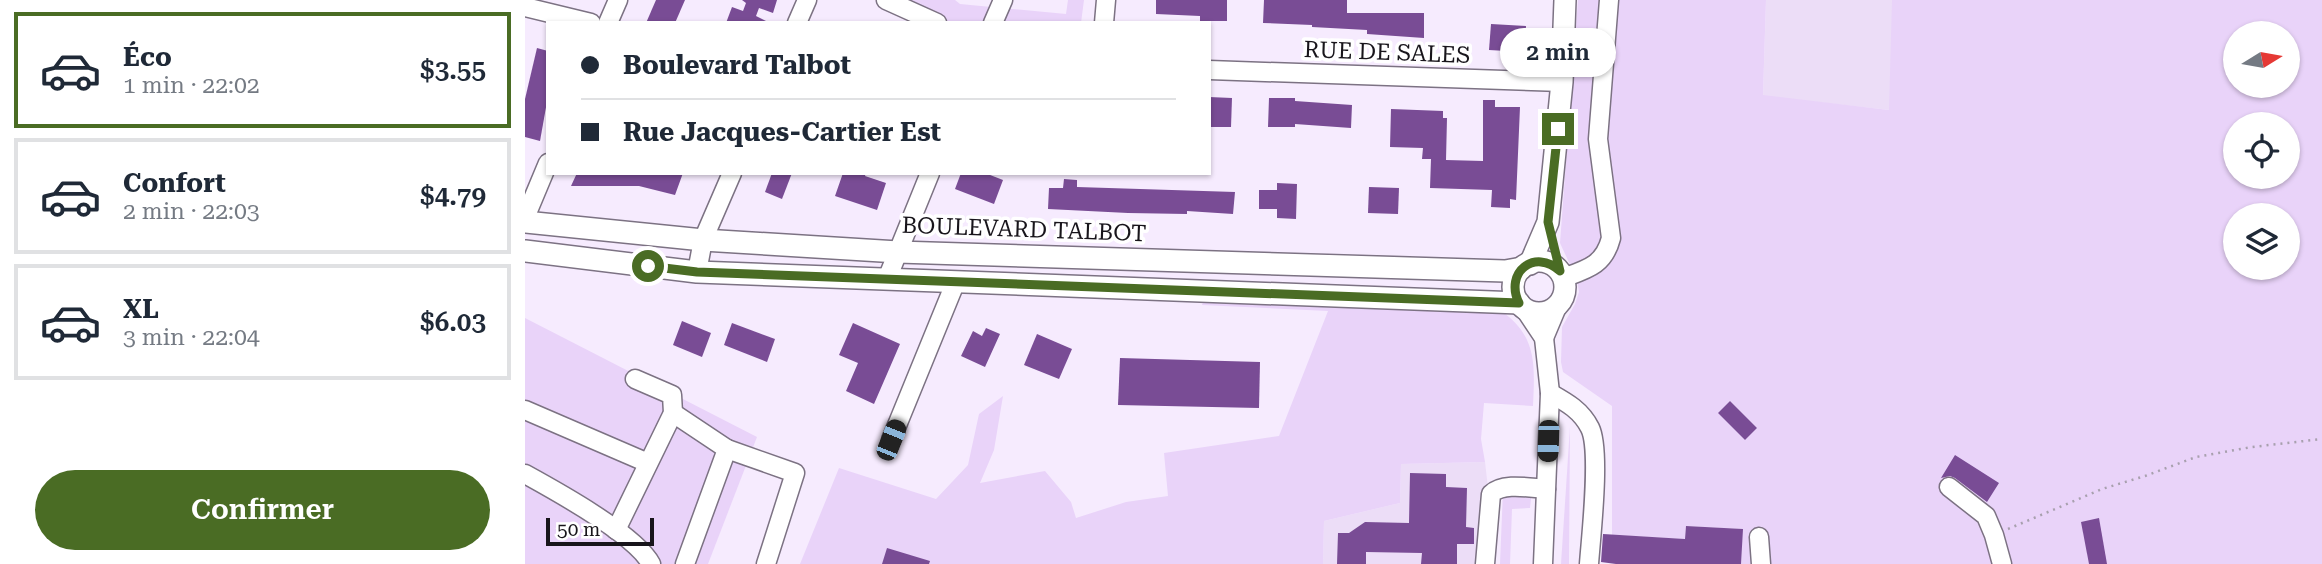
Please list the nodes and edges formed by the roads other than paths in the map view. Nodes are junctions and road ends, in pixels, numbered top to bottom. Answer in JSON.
{"nodes":[{"id":1,"x":618,"y":0,"type":"edge"},
{"id":2,"x":807,"y":0,"type":"edge"},
{"id":3,"x":886,"y":0,"type":"edge"},
{"id":4,"x":1003,"y":0,"type":"edge"},
{"id":5,"x":1106,"y":0,"type":"edge"},
{"id":6,"x":1565,"y":0,"type":"edge"},
{"id":7,"x":1609,"y":0,"type":"edge"},
{"id":8,"x":525,"y":7,"type":"edge"},
{"id":9,"x":583,"y":21,"type":"edge"},
{"id":10,"x":609,"y":21,"type":"edge"},
{"id":11,"x":798,"y":21,"type":"edge"},
{"id":12,"x":933,"y":21,"type":"edge"},
{"id":13,"x":994,"y":21,"type":"edge"},
{"id":14,"x":1104,"y":21,"type":"edge"},
{"id":15,"x":1211,"y":70,"type":"edge"},
{"id":16,"x":1562,"y":82,"type":"junction"},
{"id":17,"x":546,"y":168,"type":"edge"},
{"id":18,"x":731,"y":175,"type":"edge"},
{"id":19,"x":929,"y":175,"type":"edge"},
{"id":20,"x":525,"y":220,"type":"edge"},
{"id":21,"x":1548,"y":222,"type":"junction"},
{"id":22,"x":703,"y":240,"type":"junction"},
{"id":23,"x":525,"y":251,"type":"edge"},
{"id":24,"x":898,"y":252,"type":"junction"},
{"id":25,"x":1526,"y":266,"type":"junction"},
{"id":26,"x":697,"y":272,"type":"junction"},
{"id":27,"x":1562,"y":275,"type":"junction"},
{"id":28,"x":887,"y":279,"type":"junction"},
{"id":29,"x":956,"y":281,"type":"junction"},
{"id":30,"x":1521,"y":305,"type":"junction"},
{"id":31,"x":1557,"y":307,"type":"junction"},
{"id":32,"x":1544,"y":338,"type":"junction"},
{"id":33,"x":635,"y":379,"type":"dead end"},
{"id":34,"x":1550,"y":393,"type":"junction"},
{"id":35,"x":525,"y":410,"type":"edge"},
{"id":36,"x":673,"y":413,"type":"junction"},
{"id":37,"x":891,"y":440,"type":"dead end"},
{"id":38,"x":727,"y":449,"type":"junction"},
{"id":39,"x":648,"y":463,"type":"junction"},
{"id":40,"x":525,"y":474,"type":"edge"},
{"id":41,"x":1949,"y":487,"type":"dead end"},
{"id":42,"x":1546,"y":489,"type":"junction"},
{"id":43,"x":616,"y":530,"type":"junction"},
{"id":44,"x":1759,"y":537,"type":"dead end"},
{"id":45,"x":647,"y":562,"type":"edge"},
{"id":46,"x":667,"y":564,"type":"edge"},
{"id":47,"x":685,"y":564,"type":"edge"},
{"id":48,"x":766,"y":564,"type":"edge"},
{"id":49,"x":1485,"y":564,"type":"edge"},
{"id":50,"x":1543,"y":564,"type":"edge"},
{"id":51,"x":1589,"y":564,"type":"edge"},
{"id":52,"x":1761,"y":564,"type":"edge"},
{"id":53,"x":2002,"y":564,"type":"edge"}],
"edges":[{"from":1,"to":10,"type":"street"},
{"from":2,"to":11,"type":"street"},
{"from":3,"to":12,"type":"street"},
{"from":4,"to":13,"type":"street"},
{"from":5,"to":14,"type":"street"},
{"from":6,"to":16,"type":"main road"},
{"from":7,"to":27,"type":"street"},
{"from":8,"to":9,"type":"street"},
{"from":15,"to":16,"type":"street","name":"RUE DE SALES"},
{"from":16,"to":21,"type":"main road"},
{"from":17,"to":20,"type":"street"},
{"from":18,"to":22,"type":"street"},
{"from":19,"to":24,"type":"street"},
{"from":20,"to":22,"type":"main road","name":"BOULEVARD TALBOT"},
{"from":21,"to":25,"type":"main road"},
{"from":21,"to":27,"type":"main road"},
{"from":22,"to":24,"type":"main road","name":"BOULEVARD TALBOT"},
{"from":22,"to":26,"type":"street"},
{"from":23,"to":26,"type":"main road"},
{"from":24,"to":25,"type":"main road","name":"BOULEVARD TALBOT"},
{"from":24,"to":28,"type":"street"},
{"from":25,"to":27,"type":"main road"},
{"from":25,"to":30,"type":"main road"},
{"from":26,"to":28,"type":"main road"},
{"from":27,"to":31,"type":"main road"},
{"from":28,"to":29,"type":"main road"},
{"from":29,"to":30,"type":"main road"},
{"from":29,"to":37,"type":"street"},
{"from":30,"to":31,"type":"main road"},
{"from":30,"to":32,"type":"street"},
{"from":31,"to":32,"type":"street"},
{"from":32,"to":34,"type":"street"},
{"from":33,"to":36,"type":"street"},
{"from":34,"to":42,"type":"street"},
{"from":34,"to":51,"type":"street"},
{"from":35,"to":39,"type":"street"},
{"from":36,"to":38,"type":"street"},
{"from":36,"to":39,"type":"street"},
{"from":38,"to":47,"type":"street"},
{"from":38,"to":48,"type":"street"},
{"from":39,"to":43,"type":"street"},
{"from":40,"to":43,"type":"street"},
{"from":41,"to":53,"type":"street"},
{"from":42,"to":49,"type":"street"},
{"from":42,"to":50,"type":"street"},
{"from":43,"to":45,"type":"street"},
{"from":44,"to":52,"type":"street"},
{"from":45,"to":46,"type":"street"}]}
